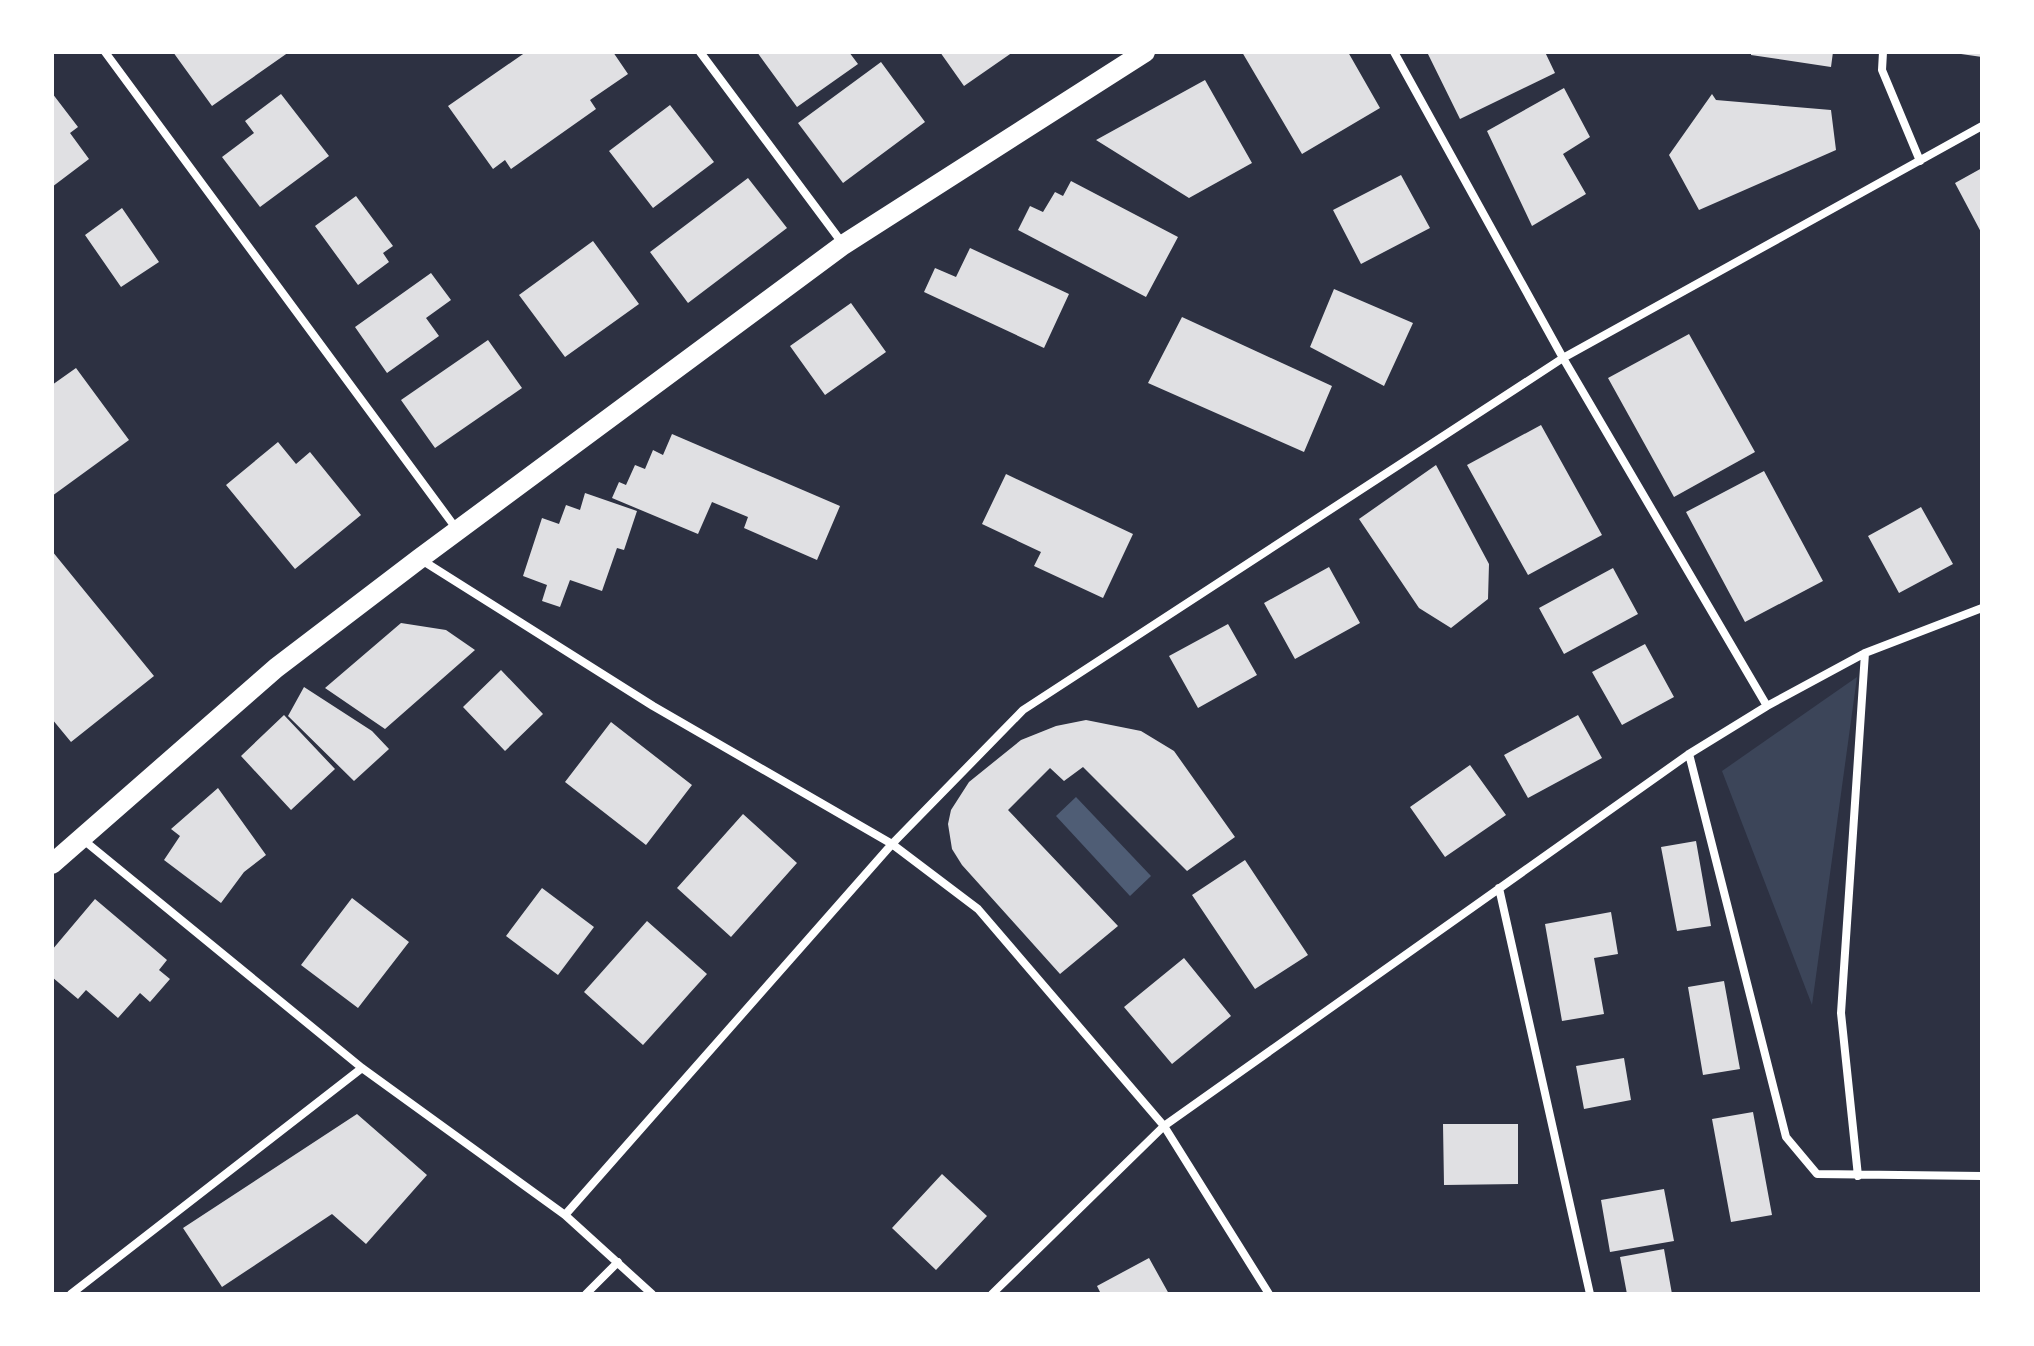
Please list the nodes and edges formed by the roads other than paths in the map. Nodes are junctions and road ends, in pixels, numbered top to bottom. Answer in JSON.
{"nodes":[{"id":1,"x":105,"y":52,"type":"edge"},
{"id":2,"x":700,"y":52,"type":"edge"},
{"id":3,"x":1145,"y":52,"type":"edge"},
{"id":4,"x":1394,"y":52,"type":"edge"},
{"id":5,"x":1883,"y":52,"type":"edge"},
{"id":6,"x":1982,"y":126,"type":"edge"},
{"id":7,"x":1920,"y":161,"type":"junction"},
{"id":8,"x":843,"y":245,"type":"junction"},
{"id":9,"x":1563,"y":358,"type":"junction"},
{"id":10,"x":458,"y":532,"type":"junction"},
{"id":11,"x":419,"y":559,"type":"junction"},
{"id":12,"x":1982,"y":608,"type":"edge"},
{"id":13,"x":1865,"y":653,"type":"junction"},
{"id":14,"x":1767,"y":706,"type":"junction"},
{"id":15,"x":1689,"y":754,"type":"junction"},
{"id":16,"x":80,"y":837,"type":"junction"},
{"id":17,"x":892,"y":844,"type":"junction"},
{"id":18,"x":52,"y":864,"type":"edge"},
{"id":19,"x":1499,"y":888,"type":"junction"},
{"id":20,"x":362,"y":1068,"type":"junction"},
{"id":21,"x":1164,"y":1126,"type":"junction"},
{"id":22,"x":1858,"y":1176,"type":"junction"},
{"id":23,"x":1982,"y":1176,"type":"edge"},
{"id":24,"x":565,"y":1215,"type":"junction"},
{"id":25,"x":618,"y":1262,"type":"junction"},
{"id":26,"x":71,"y":1294,"type":"edge"},
{"id":27,"x":586,"y":1294,"type":"edge"},
{"id":28,"x":652,"y":1294,"type":"edge"},
{"id":29,"x":992,"y":1294,"type":"edge"},
{"id":30,"x":1269,"y":1294,"type":"edge"},
{"id":31,"x":1590,"y":1294,"type":"edge"}],
"edges":[{"from":1,"to":10,"type":"street"},
{"from":2,"to":8,"type":"street"},
{"from":3,"to":8,"type":"main road"},
{"from":4,"to":9,"type":"street"},
{"from":5,"to":7,"type":"street"},
{"from":6,"to":7,"type":"street"},
{"from":7,"to":9,"type":"street"},
{"from":8,"to":10,"type":"main road"},
{"from":9,"to":14,"type":"street"},
{"from":9,"to":17,"type":"street"},
{"from":10,"to":11,"type":"main road"},
{"from":11,"to":16,"type":"main road"},
{"from":11,"to":17,"type":"street"},
{"from":12,"to":13,"type":"street"},
{"from":13,"to":14,"type":"street"},
{"from":13,"to":22,"type":"street"},
{"from":14,"to":15,"type":"street"},
{"from":15,"to":19,"type":"street"},
{"from":15,"to":22,"type":"street"},
{"from":16,"to":18,"type":"main road"},
{"from":16,"to":20,"type":"street"},
{"from":17,"to":21,"type":"street"},
{"from":17,"to":24,"type":"street"},
{"from":19,"to":21,"type":"street"},
{"from":19,"to":31,"type":"street"},
{"from":20,"to":24,"type":"street"},
{"from":20,"to":26,"type":"street"},
{"from":21,"to":29,"type":"street"},
{"from":21,"to":30,"type":"street"},
{"from":22,"to":23,"type":"street"},
{"from":24,"to":25,"type":"street"},
{"from":25,"to":27,"type":"street"},
{"from":25,"to":28,"type":"street"}]}
